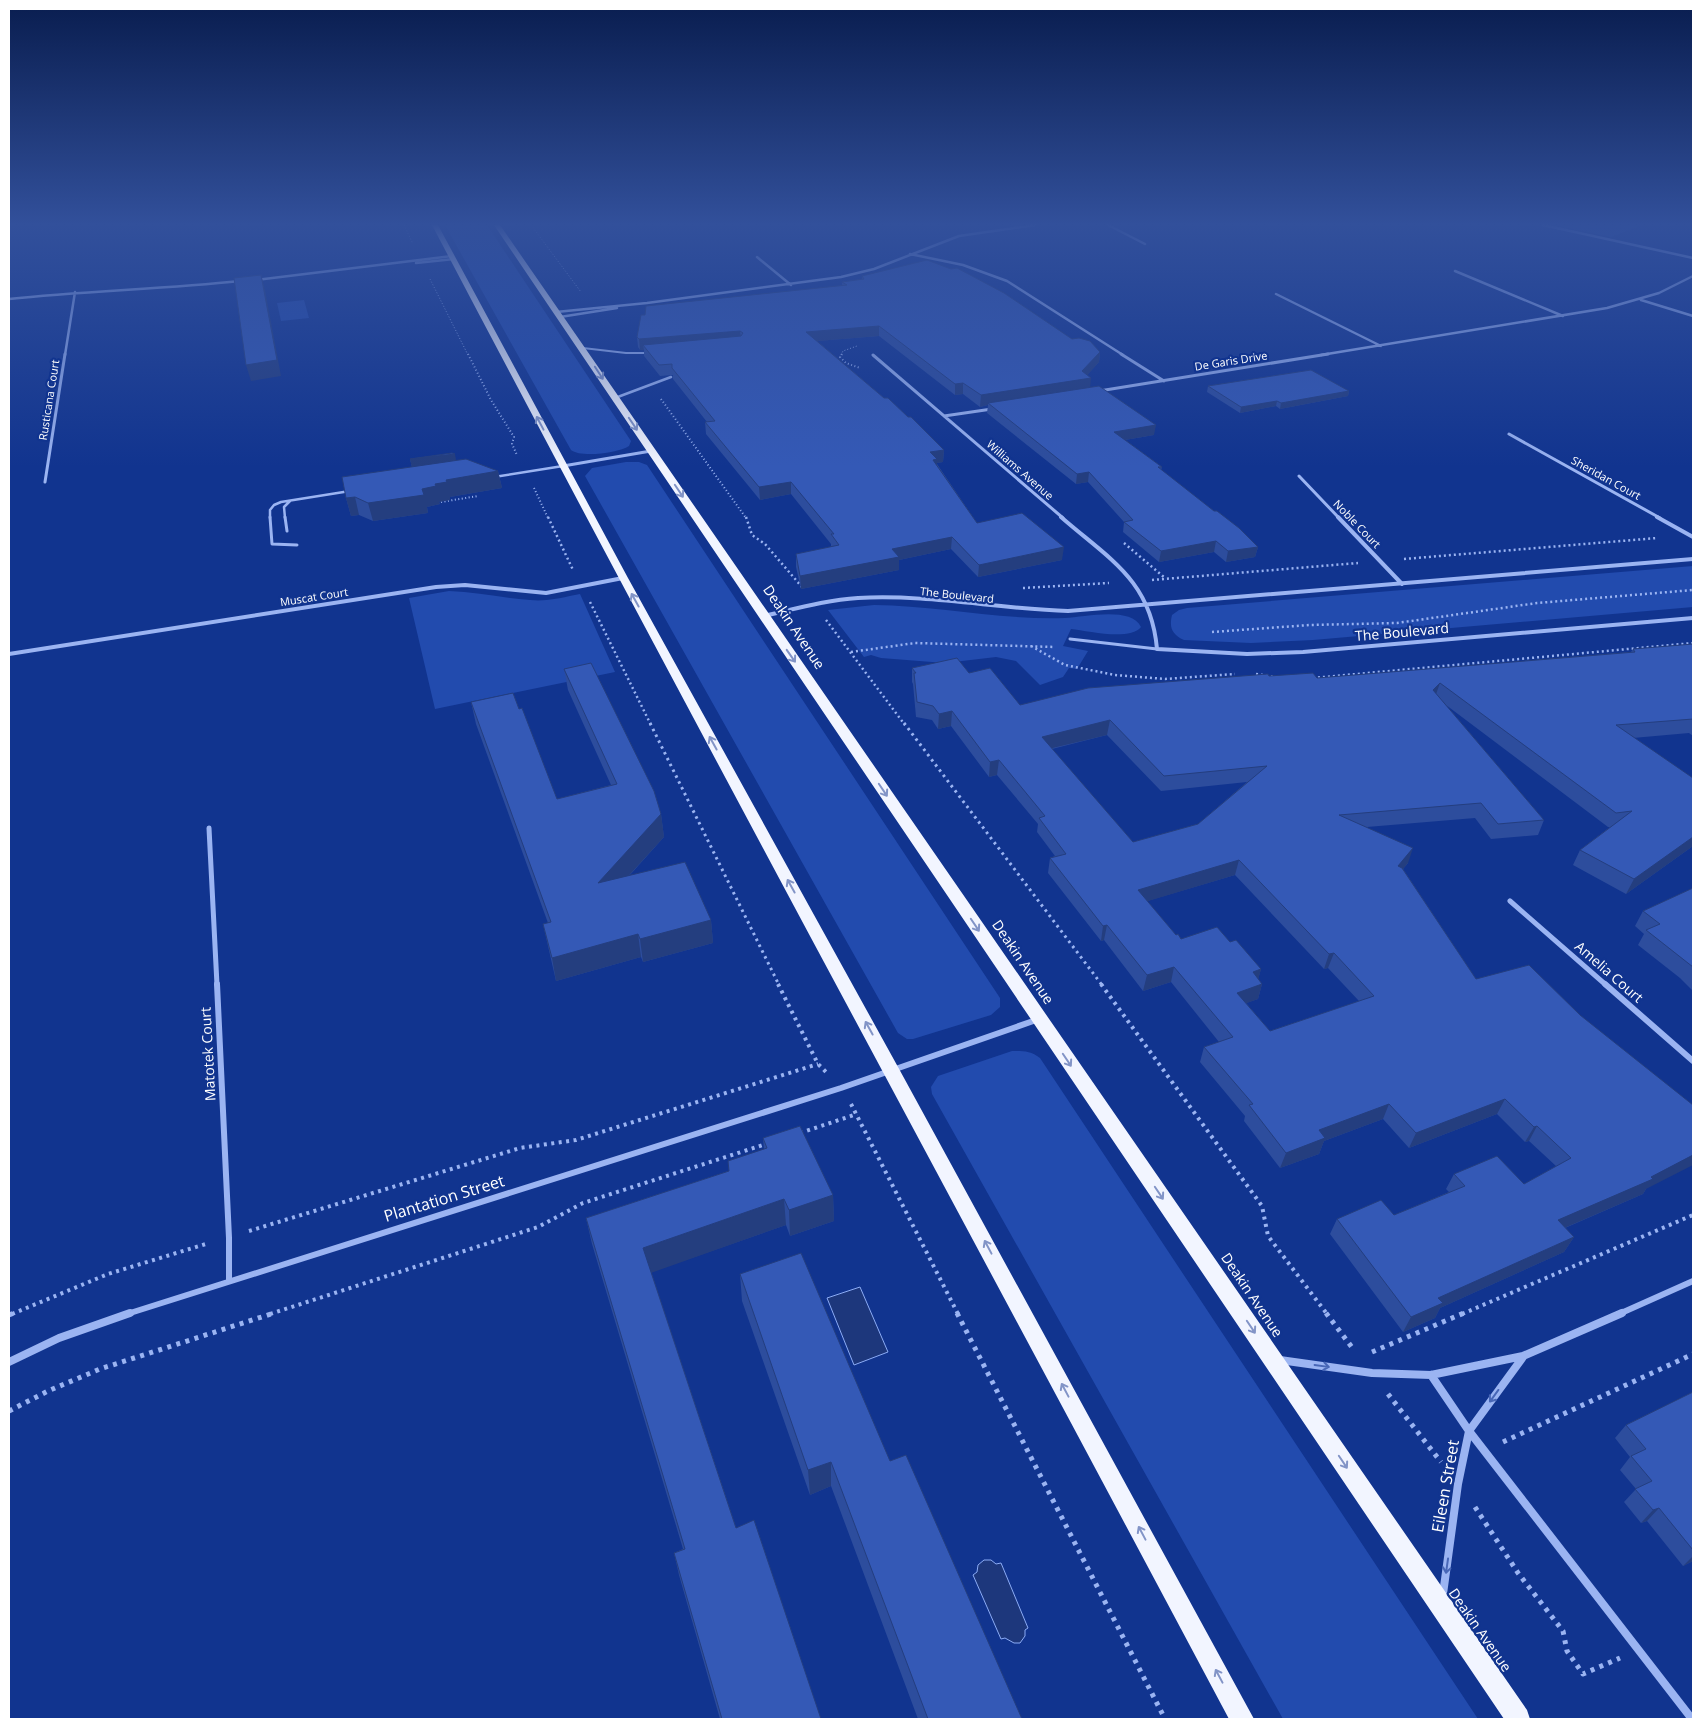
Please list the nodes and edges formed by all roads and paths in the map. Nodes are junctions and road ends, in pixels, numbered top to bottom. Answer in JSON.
{"nodes":[{"id":1,"x":72,"y":306,"type":"edge"},
{"id":2,"x":443,"y":306,"type":"edge"},
{"id":3,"x":478,"y":306,"type":"edge"},
{"id":4,"x":552,"y":306,"type":"edge"},
{"id":5,"x":618,"y":306,"type":"edge"},
{"id":6,"x":626,"y":306,"type":"edge"},
{"id":7,"x":1046,"y":306,"type":"edge"},
{"id":8,"x":1300,"y":306,"type":"edge"},
{"id":9,"x":1538,"y":306,"type":"edge"},
{"id":10,"x":1613,"y":306,"type":"edge"},
{"id":11,"x":1659,"y":306,"type":"edge"},
{"id":12,"x":592,"y":308,"type":"joint"},
{"id":13,"x":558,"y":314,"type":"junction"},
{"id":14,"x":1563,"y":316,"type":"junction"},
{"id":15,"x":1693,"y":316,"type":"edge"},
{"id":16,"x":1381,"y":346,"type":"junction"},
{"id":17,"x":583,"y":348,"type":"junction"},
{"id":18,"x":649,"y":353,"type":"edge"},
{"id":19,"x":873,"y":355,"type":"dead end"},
{"id":20,"x":671,"y":377,"type":"edge"},
{"id":21,"x":1164,"y":381,"type":"junction"},
{"id":22,"x":650,"y":384,"type":"junction"},
{"id":23,"x":1094,"y":392,"type":"edge"},
{"id":24,"x":615,"y":398,"type":"junction"},
{"id":25,"x":998,"y":408,"type":"edge"},
{"id":26,"x":944,"y":416,"type":"junction"},
{"id":27,"x":1509,"y":434,"type":"dead end"},
{"id":28,"x":651,"y":451,"type":"junction"},
{"id":29,"x":563,"y":466,"type":"junction"},
{"id":30,"x":525,"y":472,"type":"junction"},
{"id":31,"x":488,"y":475,"type":"edge"},
{"id":32,"x":1299,"y":476,"type":"dead end"},
{"id":33,"x":45,"y":482,"type":"dead end"},
{"id":34,"x":352,"y":491,"type":"edge"},
{"id":35,"x":478,"y":496,"type":"edge"},
{"id":36,"x":291,"y":500,"type":"junction"},
{"id":37,"x":441,"y":502,"type":"edge"},
{"id":38,"x":287,"y":531,"type":"dead end"},
{"id":39,"x":1688,"y":534,"type":"junction"},
{"id":40,"x":1693,"y":537,"type":"edge"},
{"id":41,"x":297,"y":545,"type":"dead end"},
{"id":42,"x":1693,"y":559,"type":"edge"},
{"id":43,"x":1380,"y":561,"type":"junction"},
{"id":44,"x":623,"y":578,"type":"junction"},
{"id":45,"x":1166,"y":578,"type":"dead end"},
{"id":46,"x":1402,"y":584,"type":"junction"},
{"id":47,"x":582,"y":587,"type":"junction"},
{"id":48,"x":1693,"y":590,"type":"edge"},
{"id":49,"x":1150,"y":604,"type":"junction"},
{"id":50,"x":816,"y":605,"type":"junction"},
{"id":51,"x":764,"y":616,"type":"junction"},
{"id":52,"x":1693,"y":618,"type":"edge"},
{"id":53,"x":1204,"y":632,"type":"dead end"},
{"id":54,"x":1070,"y":639,"type":"joint"},
{"id":55,"x":1157,"y":649,"type":"junction"},
{"id":56,"x":852,"y":652,"type":"junction"},
{"id":57,"x":9,"y":654,"type":"edge"},
{"id":58,"x":210,"y":828,"type":"dead end"},
{"id":59,"x":1510,"y":901,"type":"dead end"},
{"id":60,"x":1040,"y":1019,"type":"junction"},
{"id":61,"x":1693,"y":1061,"type":"edge"},
{"id":62,"x":818,"y":1064,"type":"junction"},
{"id":63,"x":892,"y":1071,"type":"junction"},
{"id":64,"x":841,"y":1088,"type":"junction"},
{"id":65,"x":857,"y":1114,"type":"junction"},
{"id":66,"x":791,"y":1136,"type":"edge"},
{"id":67,"x":772,"y":1142,"type":"edge"},
{"id":68,"x":1693,"y":1215,"type":"edge"},
{"id":69,"x":229,"y":1238,"type":"junction"},
{"id":70,"x":229,"y":1280,"type":"junction"},
{"id":71,"x":1693,"y":1281,"type":"edge"},
{"id":72,"x":9,"y":1315,"type":"edge"},
{"id":73,"x":1693,"y":1354,"type":"edge"},
{"id":74,"x":1523,"y":1356,"type":"junction"},
{"id":75,"x":1359,"y":1357,"type":"junction"},
{"id":76,"x":1273,"y":1360,"type":"junction"},
{"id":77,"x":9,"y":1362,"type":"edge"},
{"id":78,"x":1372,"y":1373,"type":"junction"},
{"id":79,"x":1431,"y":1375,"type":"junction"},
{"id":80,"x":9,"y":1411,"type":"edge"},
{"id":81,"x":1469,"y":1431,"type":"junction"},
{"id":82,"x":1484,"y":1450,"type":"junction"},
{"id":83,"x":1458,"y":1484,"type":"junction"},
{"id":84,"x":1441,"y":1608,"type":"junction"},
{"id":85,"x":1639,"y":1649,"type":"junction"},
{"id":86,"x":1165,"y":1719,"type":"edge"},
{"id":87,"x":1242,"y":1719,"type":"edge"},
{"id":88,"x":1518,"y":1719,"type":"edge"},
{"id":89,"x":1692,"y":1719,"type":"edge"}],
"edges":[{"from":1,"to":33,"type":"street","name":"Rusticana Court"},
{"from":2,"to":30,"type":"path"},
{"from":29,"to":3,"type":"highway","one_way":true},
{"from":4,"to":13,"type":"highway","name":"Deakin Avenue"},
{"from":5,"to":12,"type":"street"},
{"from":6,"to":13,"type":"street"},
{"from":7,"to":21,"type":"street"},
{"from":8,"to":16,"type":"street"},
{"from":9,"to":14,"type":"street"},
{"from":10,"to":14,"type":"street","name":"De Garis Drive"},
{"from":11,"to":15,"type":"street"},
{"from":12,"to":13,"type":"street"},
{"from":13,"to":17,"type":"highway","name":"Deakin Avenue"},
{"from":14,"to":16,"type":"street","name":"De Garis Drive"},
{"from":16,"to":21,"type":"street","name":"De Garis Drive"},
{"from":17,"to":18,"type":"lane"},
{"from":17,"to":24,"type":"highway","name":"Deakin Avenue","one_way":true},
{"from":19,"to":26,"type":"street","name":"Williams Avenue"},
{"from":20,"to":22,"type":"lane"},
{"from":21,"to":23,"type":"street","name":"De Garis Drive"},
{"from":22,"to":24,"type":"lane"},
{"from":22,"to":50,"type":"path"},
{"from":24,"to":28,"type":"highway","name":"Deakin Avenue","one_way":true},
{"from":25,"to":26,"type":"street"},
{"from":26,"to":49,"type":"street","name":"Williams Avenue"},
{"from":27,"to":39,"type":"street","name":"Sheridan Court"},
{"from":28,"to":29,"type":"street"},
{"from":28,"to":51,"type":"highway","name":"Deakin Avenue","one_way":true},
{"from":29,"to":30,"type":"lane"},
{"from":29,"to":44,"type":"highway"},
{"from":30,"to":31,"type":"lane"},
{"from":30,"to":47,"type":"path"},
{"from":32,"to":43,"type":"street","name":"Noble Court"},
{"from":34,"to":36,"type":"lane"},
{"from":35,"to":37,"type":"path"},
{"from":36,"to":38,"type":"lane"},
{"from":36,"to":41,"type":"lane"},
{"from":39,"to":40,"type":"street","name":"Sheridan Court"},
{"from":39,"to":43,"type":"path"},
{"from":42,"to":46,"type":"street","name":"The Boulevard"},
{"from":43,"to":45,"type":"path"},
{"from":43,"to":46,"type":"street","name":"Noble Court"},
{"from":44,"to":47,"type":"street","name":"Muscat Court"},
{"from":63,"to":44,"type":"highway","one_way":true},
{"from":46,"to":49,"type":"street","name":"The Boulevard"},
{"from":47,"to":57,"type":"street","name":"Muscat Court"},
{"from":47,"to":62,"type":"path"},
{"from":48,"to":53,"type":"path"},
{"from":49,"to":50,"type":"street","name":"The Boulevard"},
{"from":49,"to":55,"type":"street"},
{"from":50,"to":51,"type":"street","name":"The Boulevard"},
{"from":50,"to":56,"type":"path"},
{"from":51,"to":60,"type":"highway","name":"Deakin Avenue","one_way":true},
{"from":52,"to":55,"type":"street","name":"The Boulevard"},
{"from":54,"to":55,"type":"lane"},
{"from":54,"to":56,"type":"path"},
{"from":56,"to":75,"type":"path"},
{"from":58,"to":69,"type":"street","name":"Matotek Court"},
{"from":59,"to":61,"type":"street","name":"Amelia Court"},
{"from":60,"to":63,"type":"street","name":"Plantation Street"},
{"from":60,"to":76,"type":"highway","name":"Deakin Avenue","one_way":true},
{"from":62,"to":64,"type":"path"},
{"from":62,"to":69,"type":"path"},
{"from":63,"to":64,"type":"street","name":"Plantation Street"},
{"from":87,"to":63,"type":"highway","one_way":true},
{"from":64,"to":65,"type":"path"},
{"from":64,"to":70,"type":"street","name":"Plantation Street"},
{"from":65,"to":66,"type":"path"},
{"from":65,"to":86,"type":"path"},
{"from":67,"to":80,"type":"path"},
{"from":68,"to":75,"type":"path"},
{"from":69,"to":70,"type":"street","name":"Matotek Court"},
{"from":69,"to":72,"type":"path"},
{"from":70,"to":77,"type":"street","name":"Plantation Street"},
{"from":71,"to":74,"type":"street"},
{"from":73,"to":82,"type":"path"},
{"from":74,"to":79,"type":"street"},
{"from":74,"to":81,"type":"street","name":"Eileen Street","one_way":true},
{"from":75,"to":78,"type":"path"},
{"from":76,"to":78,"type":"street","one_way":true},
{"from":76,"to":84,"type":"highway","name":"Deakin Avenue","one_way":true},
{"from":78,"to":79,"type":"street"},
{"from":78,"to":83,"type":"path"},
{"from":79,"to":81,"type":"street"},
{"from":81,"to":82,"type":"street"},
{"from":81,"to":83,"type":"street","name":"Eileen Street"},
{"from":82,"to":85,"type":"street"},
{"from":83,"to":84,"type":"street","name":"Eileen Street","one_way":true},
{"from":83,"to":85,"type":"path"},
{"from":84,"to":88,"type":"highway","name":"Deakin Avenue"},
{"from":85,"to":89,"type":"street"}]}
